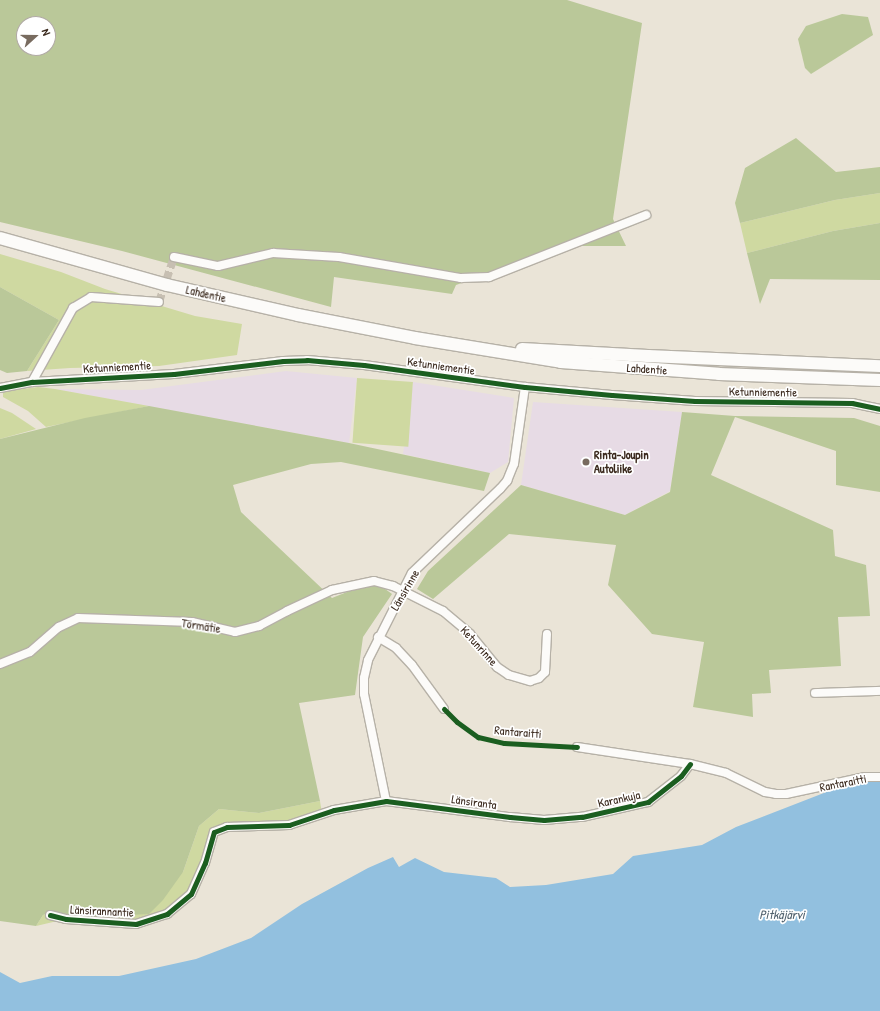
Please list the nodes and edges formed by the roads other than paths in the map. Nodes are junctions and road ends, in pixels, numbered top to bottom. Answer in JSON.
{"nodes":[{"id":1,"x":646,"y":215,"type":"dead end"},
{"id":2,"x":0,"y":238,"type":"edge"},
{"id":3,"x":174,"y":257,"type":"dead end"},
{"id":4,"x":159,"y":302,"type":"dead end"},
{"id":5,"x":416,"y":338,"type":"junction"},
{"id":6,"x":880,"y":366,"type":"edge"},
{"id":7,"x":880,"y":380,"type":"edge"},
{"id":8,"x":32,"y":382,"type":"junction"},
{"id":9,"x":525,"y":387,"type":"junction"},
{"id":10,"x":0,"y":388,"type":"edge"},
{"id":11,"x":880,"y":409,"type":"edge"},
{"id":12,"x":403,"y":590,"type":"junction"},
{"id":13,"x":548,"y":634,"type":"dead end"},
{"id":14,"x":378,"y":637,"type":"junction"},
{"id":15,"x":0,"y":664,"type":"edge"},
{"id":16,"x":880,"y":691,"type":"edge"},
{"id":17,"x":815,"y":693,"type":"dead end"},
{"id":18,"x":444,"y":709,"type":"dead end"},
{"id":19,"x":578,"y":746,"type":"dead end"},
{"id":20,"x":690,"y":764,"type":"junction"},
{"id":21,"x":880,"y":777,"type":"edge"},
{"id":22,"x":386,"y":801,"type":"junction"},
{"id":23,"x":561,"y":820,"type":"joint"},
{"id":24,"x":50,"y":915,"type":"dead end"}],
"edges":[{"from":1,"to":3,"type":"street"},
{"from":2,"to":5,"type":"highway","name":"Lahdentie"},
{"from":4,"to":8,"type":"street"},
{"from":5,"to":6,"type":"highway","name":"Lahdentie"},
{"from":5,"to":7,"type":"highway","name":"Lahdentie"},
{"from":8,"to":9,"type":"street","name":"Ketunniementie"},
{"from":8,"to":10,"type":"street","name":"Ketunniementie"},
{"from":9,"to":11,"type":"street","name":"Ketunniementie"},
{"from":9,"to":12,"type":"street","name":"Länsirinne"},
{"from":12,"to":13,"type":"street","name":"Ketunrinne"},
{"from":12,"to":14,"type":"street","name":"Länsirinne"},
{"from":12,"to":15,"type":"street","name":"Törmätie"},
{"from":14,"to":18,"type":"street"},
{"from":14,"to":22,"type":"street","name":"Länsirinne"},
{"from":16,"to":17,"type":"street"},
{"from":19,"to":20,"type":"street","name":"Rantaraitti"},
{"from":20,"to":21,"type":"street","name":"Rantaraitti"},
{"from":20,"to":23,"type":"street","name":"Karankuja"},
{"from":22,"to":23,"type":"street","name":"Länsiranta"},
{"from":22,"to":24,"type":"street","name":"Länsirannantie"}]}
